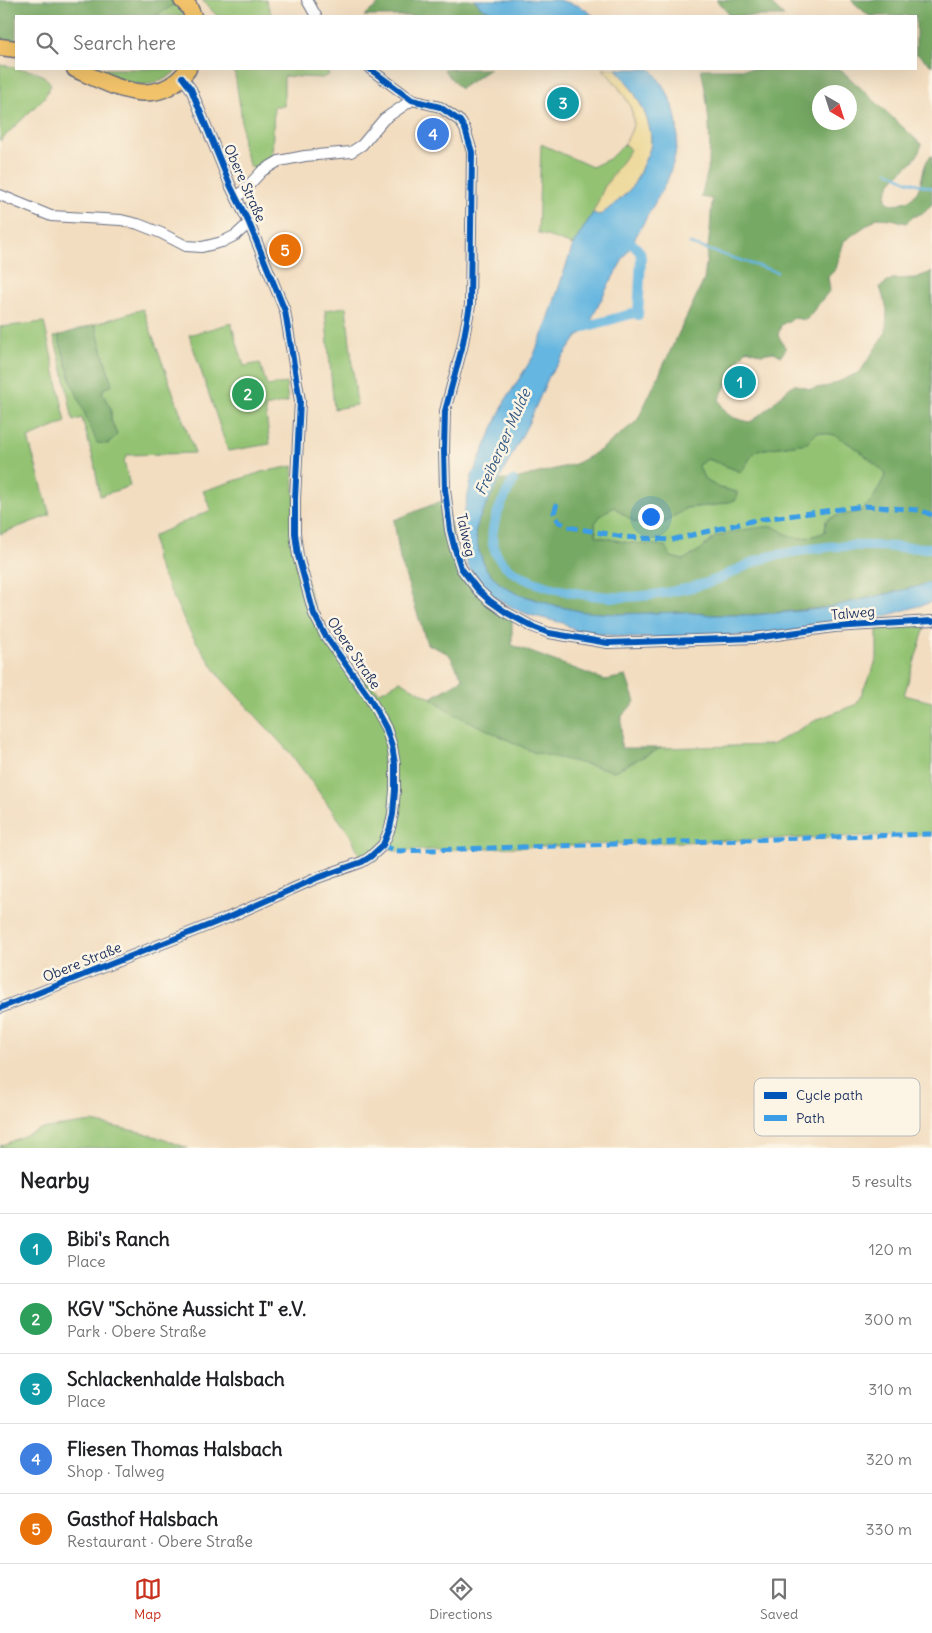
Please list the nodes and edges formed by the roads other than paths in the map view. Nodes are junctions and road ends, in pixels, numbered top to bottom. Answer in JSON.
{"nodes":[{"id":1,"x":182,"y":0,"type":"edge"},
{"id":2,"x":307,"y":0,"type":"edge"},
{"id":3,"x":193,"y":15,"type":"edge"},
{"id":4,"x":315,"y":15,"type":"edge"},
{"id":5,"x":0,"y":47,"type":"edge"},
{"id":6,"x":15,"y":49,"type":"edge"},
{"id":7,"x":77,"y":70,"type":"edge"},
{"id":8,"x":371,"y":70,"type":"edge"},
{"id":9,"x":185,"y":73,"type":"edge"},
{"id":10,"x":412,"y":100,"type":"junction"},
{"id":11,"x":0,"y":195,"type":"edge"},
{"id":12,"x":237,"y":198,"type":"junction"},
{"id":13,"x":249,"y":223,"type":"junction"},
{"id":14,"x":932,"y":621,"type":"edge"},
{"id":15,"x":0,"y":1008,"type":"edge"}],
"edges":[{"from":1,"to":3,"type":"main road"},
{"from":2,"to":4,"type":"street"},
{"from":5,"to":6,"type":"main road"},
{"from":7,"to":9,"type":"main road"},
{"from":8,"to":10,"type":"street","name":"Talweg"},
{"from":9,"to":12,"type":"street","name":"Obere Straße"},
{"from":10,"to":12,"type":"street"},
{"from":10,"to":14,"type":"street","name":"Talweg"},
{"from":11,"to":13,"type":"street"},
{"from":12,"to":13,"type":"street","name":"Obere Straße"},
{"from":13,"to":15,"type":"street","name":"Obere Straße"}]}
